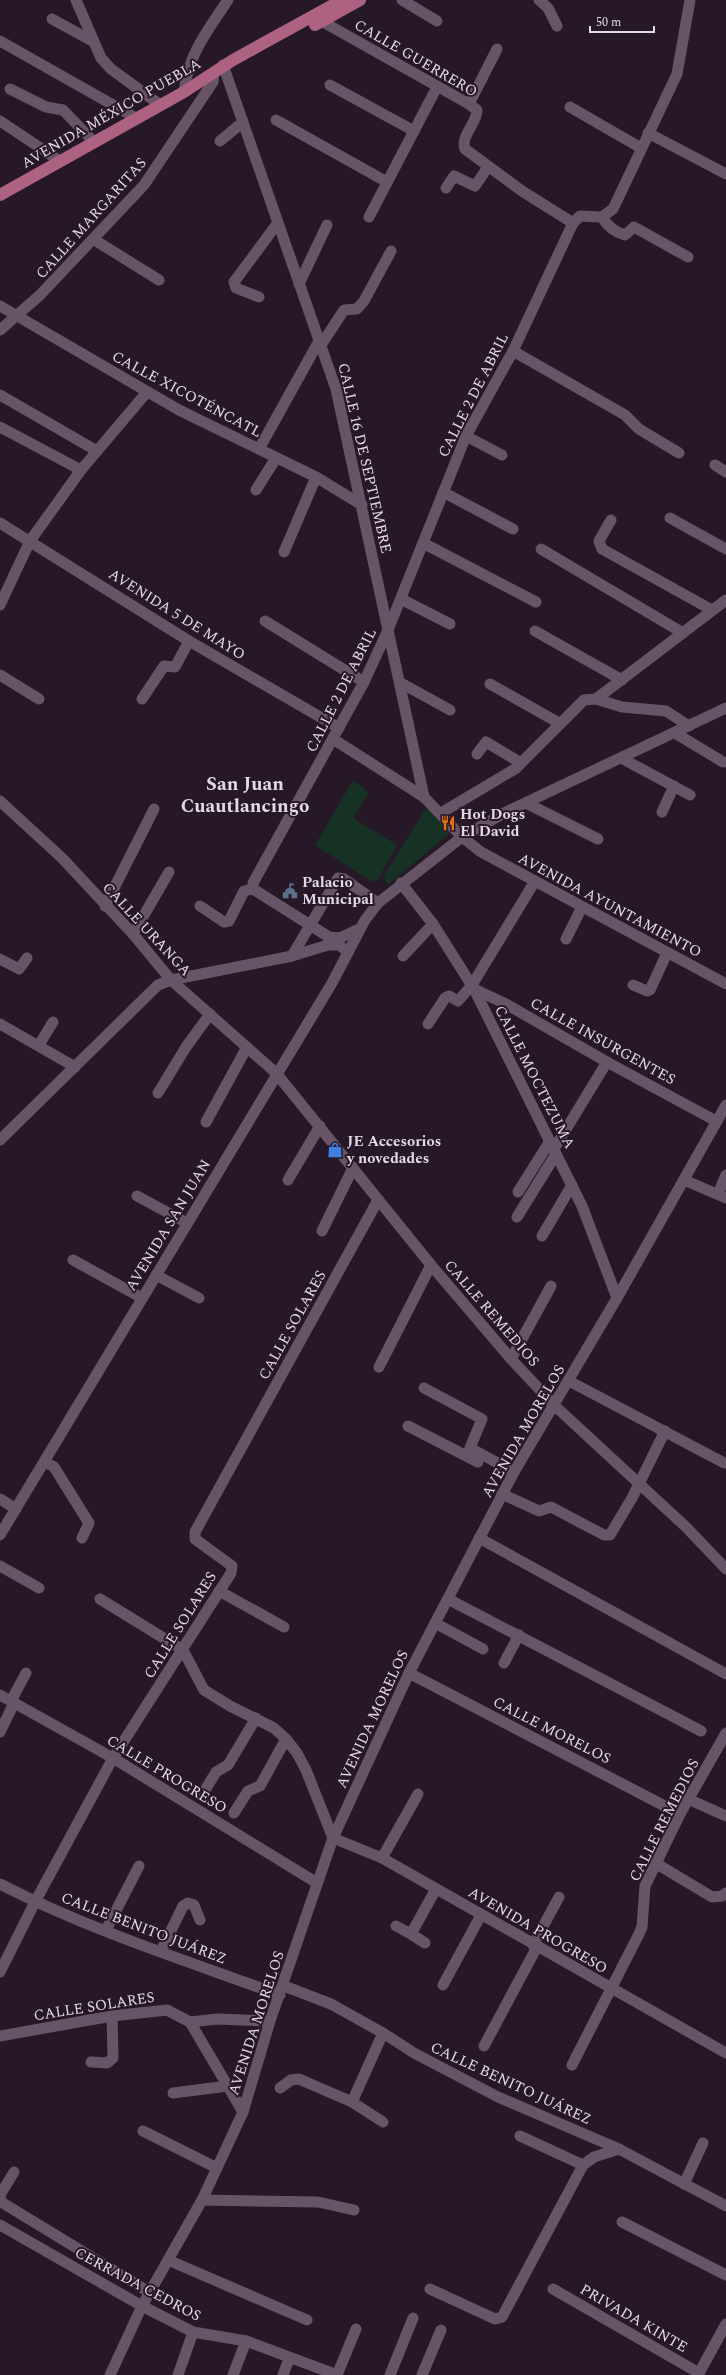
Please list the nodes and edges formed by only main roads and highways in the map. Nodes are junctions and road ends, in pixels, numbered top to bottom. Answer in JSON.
{"nodes":[{"id":1,"x":342,"y":0,"type":"edge"},
{"id":2,"x":360,"y":0,"type":"edge"},
{"id":3,"x":318,"y":19,"type":"junction"},
{"id":4,"x":0,"y":195,"type":"edge"}],
"edges":[{"from":1,"to":3,"type":"main road","name":"AVENIDA MÉXICO PUEBLA"},
{"from":2,"to":3,"type":"main road","name":"AVENIDA MÉXICO PUEBLA"},
{"from":3,"to":4,"type":"main road","name":"AVENIDA MÉXICO PUEBLA"}]}
